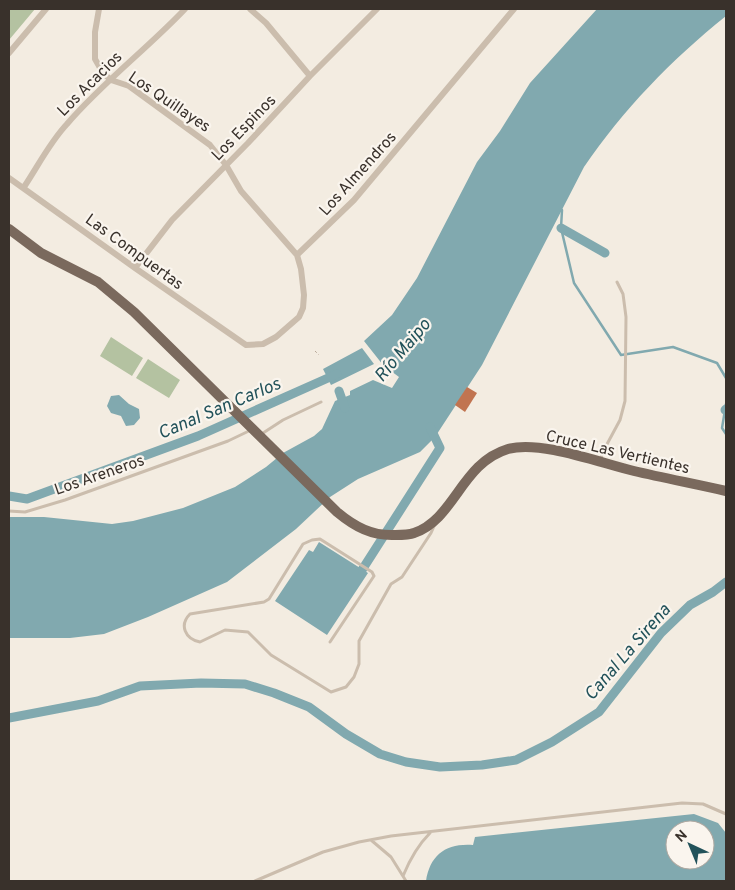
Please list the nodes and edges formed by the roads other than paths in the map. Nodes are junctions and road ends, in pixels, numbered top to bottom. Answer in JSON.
{"nodes":[{"id":1,"x":46,"y":9,"type":"edge"},
{"id":2,"x":99,"y":9,"type":"edge"},
{"id":3,"x":185,"y":9,"type":"edge"},
{"id":4,"x":250,"y":9,"type":"edge"},
{"id":5,"x":377,"y":9,"type":"edge"},
{"id":6,"x":514,"y":9,"type":"edge"},
{"id":7,"x":9,"y":53,"type":"edge"},
{"id":8,"x":310,"y":76,"type":"junction"},
{"id":9,"x":111,"y":80,"type":"junction"},
{"id":10,"x":226,"y":165,"type":"junction"},
{"id":11,"x":9,"y":178,"type":"edge"},
{"id":12,"x":24,"y":187,"type":"junction"},
{"id":13,"x":9,"y":229,"type":"edge"},
{"id":14,"x":297,"y":255,"type":"junction"},
{"id":15,"x":135,"y":268,"type":"junction"},
{"id":16,"x":617,"y":282,"type":"dead end"},
{"id":17,"x":321,"y":402,"type":"dead end"},
{"id":18,"x":254,"y":431,"type":"junction"},
{"id":19,"x":599,"y":462,"type":"junction"},
{"id":20,"x":726,"y":491,"type":"edge"},
{"id":21,"x":9,"y":511,"type":"edge"},
{"id":22,"x":438,"y":519,"type":"junction"},
{"id":23,"x":330,"y":642,"type":"dead end"},
{"id":24,"x":726,"y":814,"type":"edge"},
{"id":25,"x":430,"y":832,"type":"junction"},
{"id":26,"x":371,"y":840,"type":"junction"},
{"id":27,"x":403,"y":876,"type":"junction"},
{"id":28,"x":255,"y":881,"type":"edge"},
{"id":29,"x":406,"y":881,"type":"edge"}],
"edges":[{"from":1,"to":7,"type":"street"},
{"from":2,"to":9,"type":"street","name":"Los Quillayes"},
{"from":3,"to":9,"type":"street","name":"Los Acacios"},
{"from":4,"to":8,"type":"street"},
{"from":5,"to":8,"type":"street","name":"Los Espinos"},
{"from":6,"to":14,"type":"street","name":"Los Almendros"},
{"from":8,"to":10,"type":"street","name":"Los Espinos"},
{"from":9,"to":10,"type":"street","name":"Los Quillayes"},
{"from":9,"to":12,"type":"street","name":"Los Acacios"},
{"from":10,"to":14,"type":"street","name":"Los Quillayes"},
{"from":10,"to":15,"type":"street","name":"Los Espinos"},
{"from":11,"to":12,"type":"street","name":"Las Compuertas"},
{"from":12,"to":15,"type":"street","name":"Las Compuertas"},
{"from":13,"to":18,"type":"main road","name":"Cruce Las Vertientes"},
{"from":14,"to":15,"type":"street","name":"Las Compuertas"},
{"from":16,"to":19,"type":"lane"},
{"from":17,"to":18,"type":"lane","name":"Los Areneros"},
{"from":18,"to":21,"type":"lane","name":"Los Areneros"},
{"from":18,"to":22,"type":"main road","name":"Cruce Las Vertientes"},
{"from":19,"to":20,"type":"main road","name":"Cruce Las Vertientes"},
{"from":19,"to":22,"type":"main road","name":"Cruce Las Vertientes"},
{"from":22,"to":23,"type":"lane"},
{"from":24,"to":25,"type":"lane"},
{"from":25,"to":26,"type":"lane"},
{"from":25,"to":27,"type":"lane"},
{"from":26,"to":27,"type":"lane"},
{"from":26,"to":28,"type":"lane"},
{"from":27,"to":29,"type":"lane"}]}
